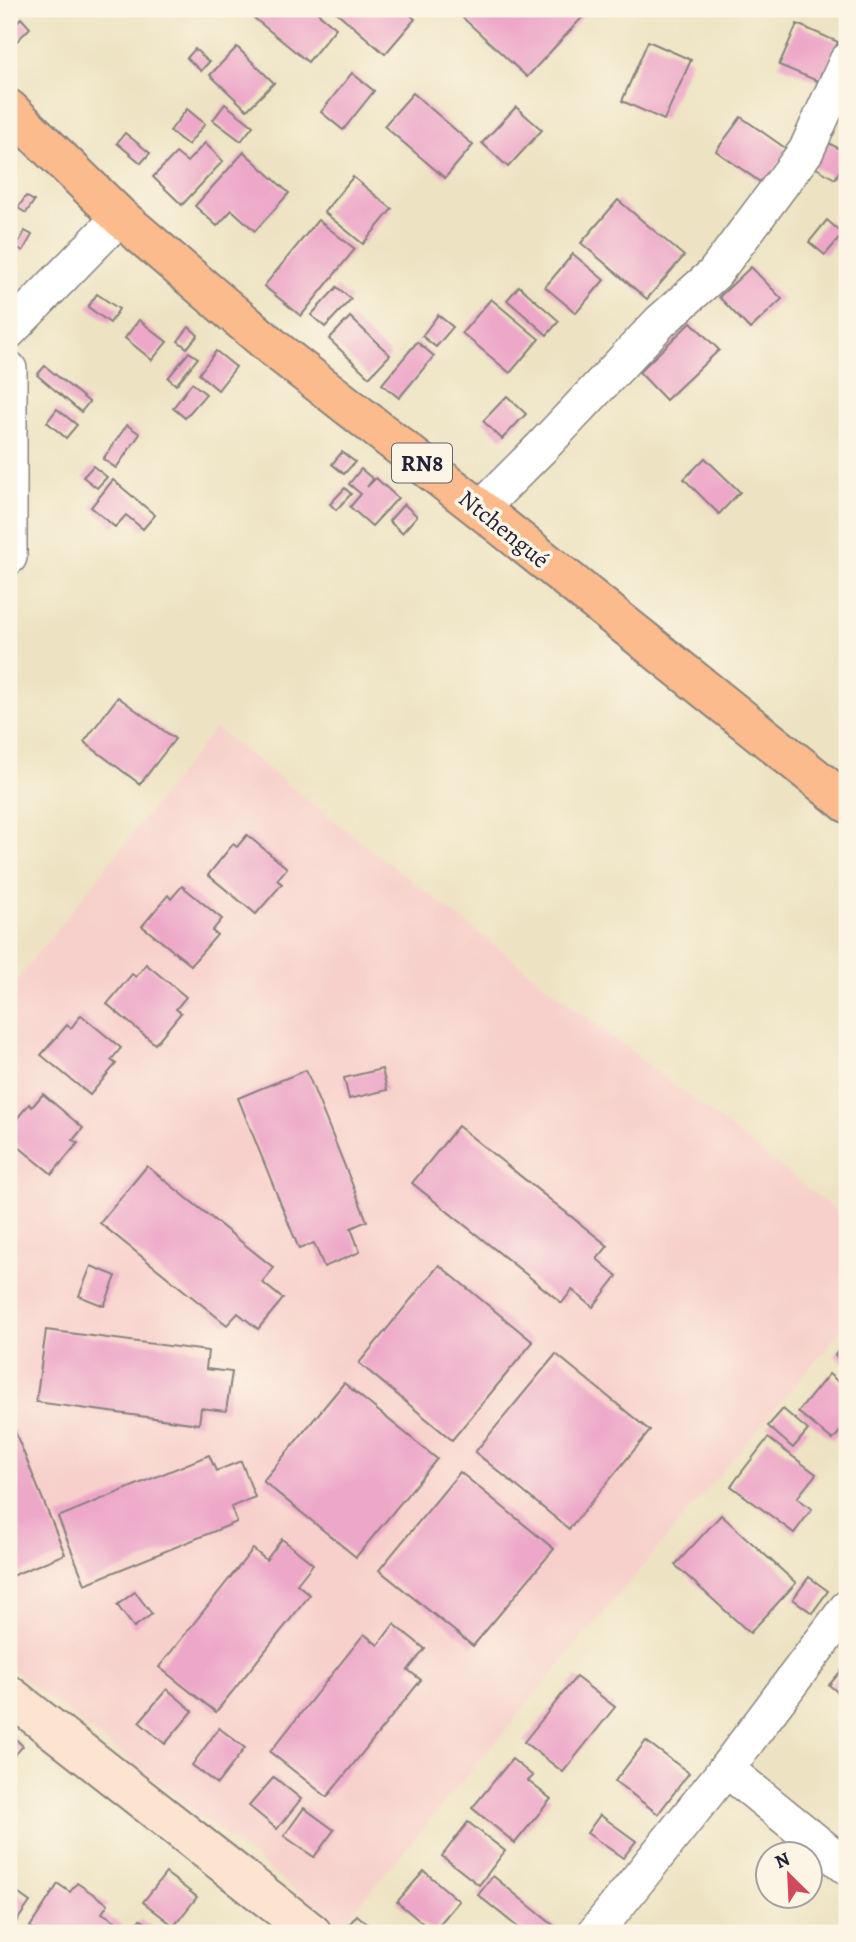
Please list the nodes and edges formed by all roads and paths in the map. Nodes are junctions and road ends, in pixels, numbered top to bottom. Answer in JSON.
{"nodes":[{"id":1,"x":847,"y":61,"type":"edge"},
{"id":2,"x":9,"y":109,"type":"edge"},
{"id":3,"x":120,"y":217,"type":"junction"},
{"id":4,"x":9,"y":331,"type":"edge"},
{"id":5,"x":9,"y":369,"type":"edge"},
{"id":6,"x":480,"y":509,"type":"junction"},
{"id":7,"x":9,"y":557,"type":"edge"},
{"id":8,"x":847,"y":803,"type":"edge"},
{"id":9,"x":847,"y":1608,"type":"edge"},
{"id":10,"x":9,"y":1695,"type":"edge"},
{"id":11,"x":726,"y":1769,"type":"junction"},
{"id":12,"x":847,"y":1867,"type":"edge"},
{"id":13,"x":313,"y":1933,"type":"edge"},
{"id":14,"x":595,"y":1933,"type":"edge"}],
"edges":[{"from":1,"to":6,"type":"street"},
{"from":2,"to":3,"type":"main road","name":"Ntchengué","number":"RN8"},
{"from":3,"to":4,"type":"street"},
{"from":3,"to":6,"type":"main road","name":"Ntchengué","number":"RN8"},
{"from":5,"to":7,"type":"street"},
{"from":6,"to":8,"type":"main road","name":"Ntchengué","number":"RN8"},
{"from":9,"to":11,"type":"street"},
{"from":10,"to":13,"type":"street"},
{"from":11,"to":12,"type":"street"},
{"from":11,"to":14,"type":"street"}]}
